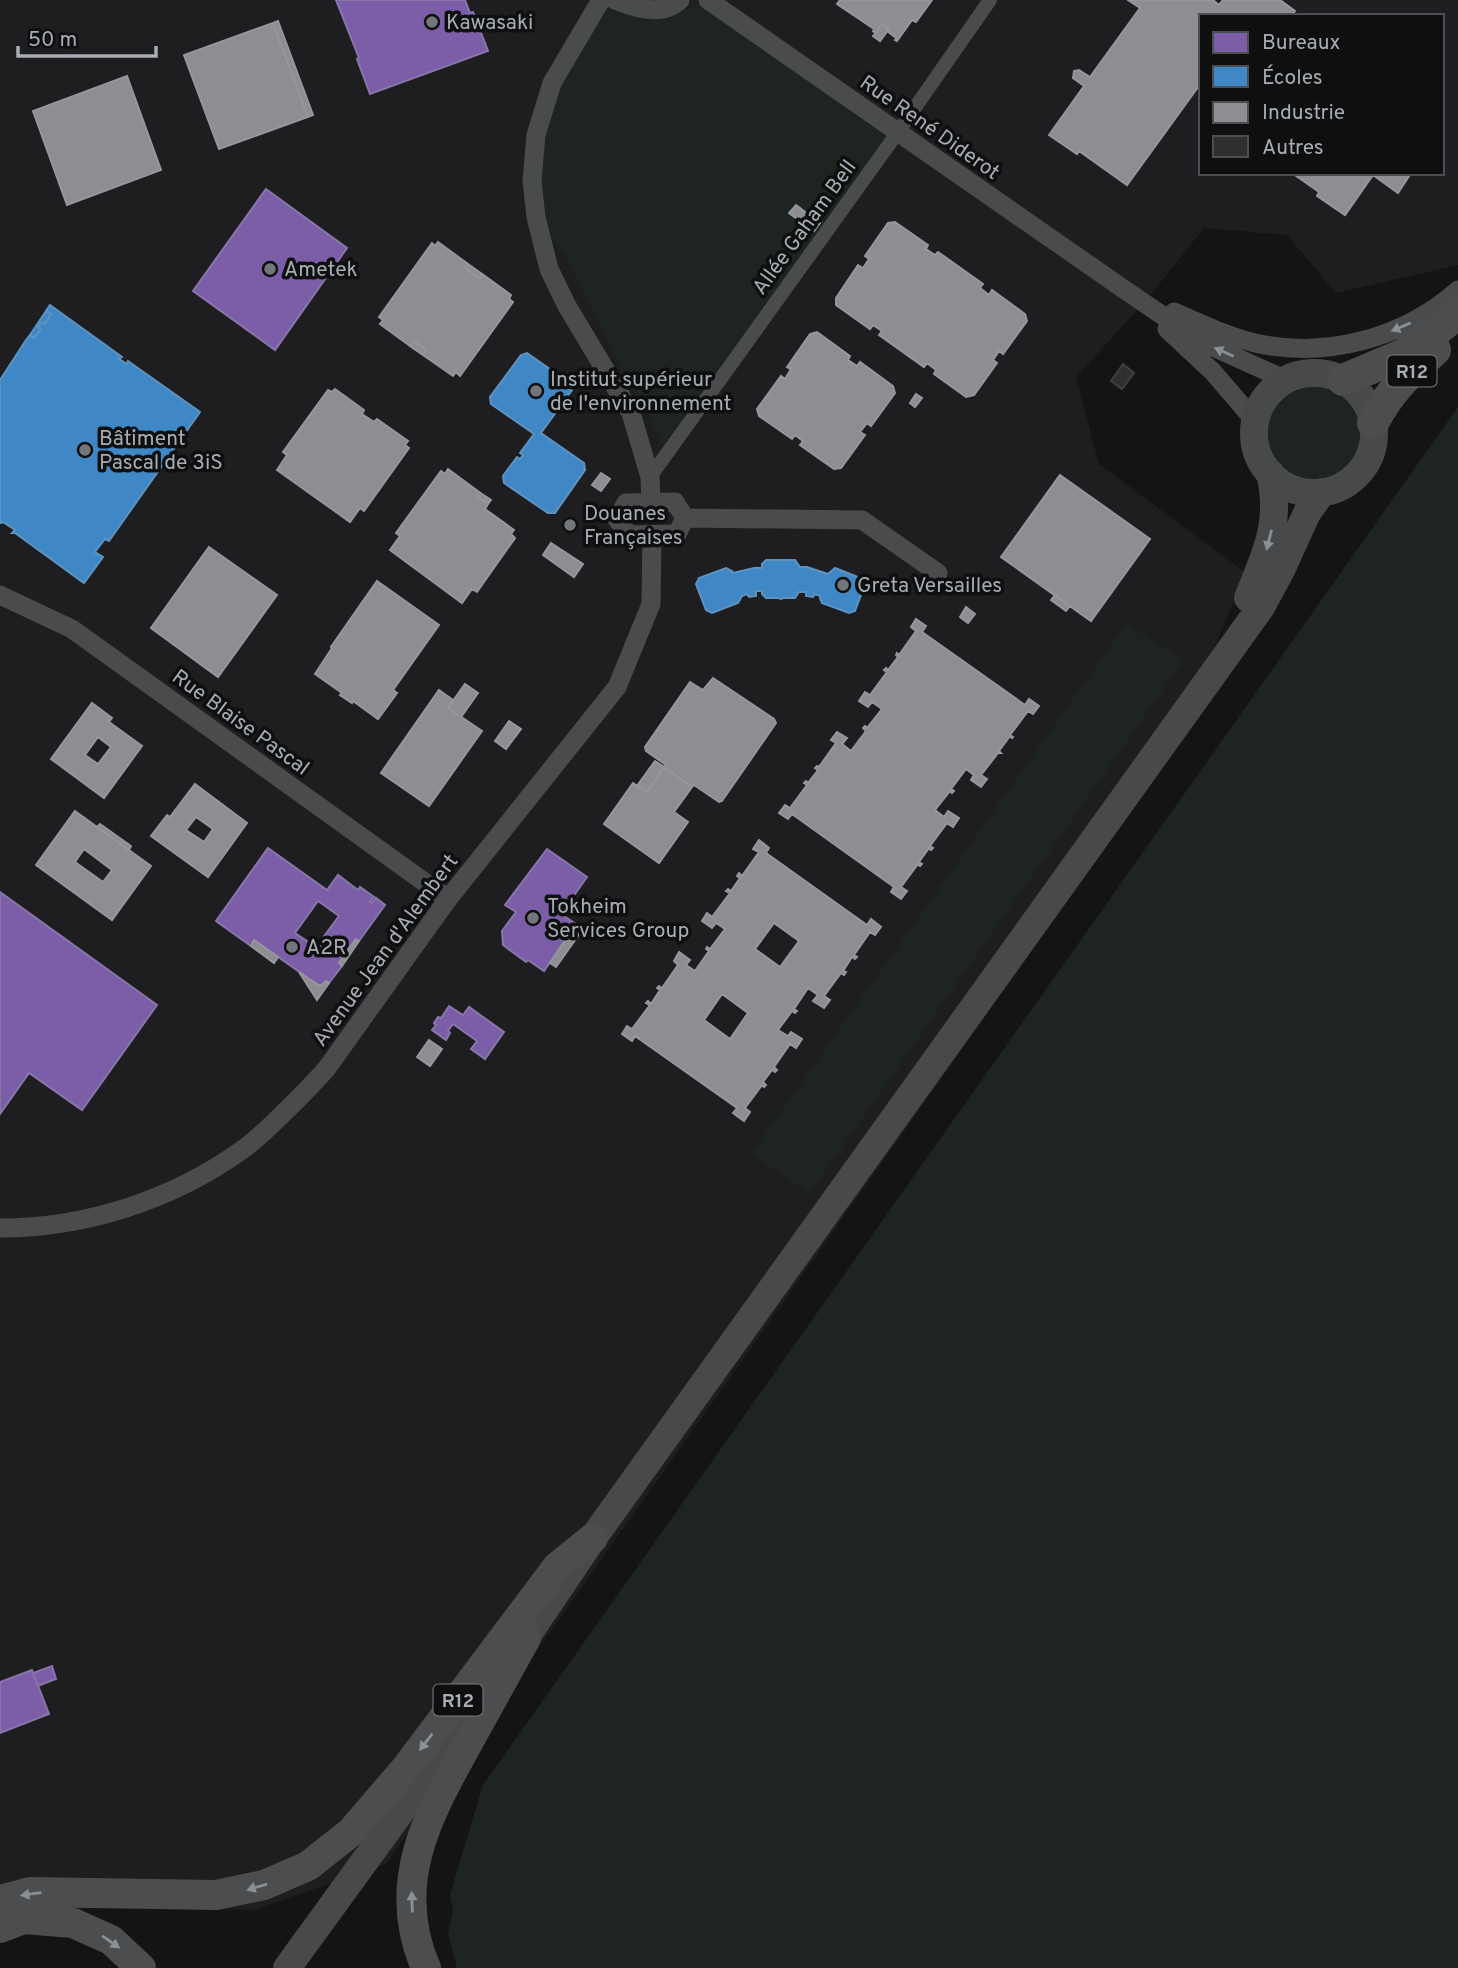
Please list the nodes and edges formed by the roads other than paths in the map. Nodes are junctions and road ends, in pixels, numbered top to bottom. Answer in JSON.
{"nodes":[{"id":1,"x":601,"y":0,"type":"edge"},
{"id":2,"x":615,"y":0,"type":"edge"},
{"id":3,"x":680,"y":0,"type":"edge"},
{"id":4,"x":708,"y":0,"type":"edge"},
{"id":5,"x":990,"y":0,"type":"edge"},
{"id":6,"x":898,"y":132,"type":"junction"},
{"id":7,"x":1125,"y":290,"type":"junction"},
{"id":8,"x":1458,"y":290,"type":"edge"},
{"id":9,"x":1458,"y":313,"type":"edge"},
{"id":10,"x":1458,"y":326,"type":"edge"},
{"id":11,"x":1286,"y":380,"type":"junction"},
{"id":12,"x":1343,"y":380,"type":"junction"},
{"id":13,"x":1255,"y":421,"type":"junction"},
{"id":14,"x":1373,"y":423,"type":"junction"},
{"id":15,"x":1270,"y":473,"type":"junction"},
{"id":16,"x":650,"y":477,"type":"junction"},
{"id":17,"x":1322,"y":492,"type":"junction"},
{"id":18,"x":652,"y":503,"type":"junction"},
{"id":19,"x":685,"y":518,"type":"junction"},
{"id":20,"x":652,"y":536,"type":"junction"},
{"id":21,"x":938,"y":573,"type":"dead end"},
{"id":22,"x":0,"y":595,"type":"edge"},
{"id":23,"x":1232,"y":645,"type":"junction"},
{"id":24,"x":448,"y":899,"type":"junction"},
{"id":25,"x":0,"y":1228,"type":"edge"},
{"id":26,"x":593,"y":1538,"type":"junction"},
{"id":27,"x":526,"y":1638,"type":"junction"},
{"id":28,"x":0,"y":1900,"type":"edge"},
{"id":29,"x":0,"y":1928,"type":"edge"},
{"id":30,"x":141,"y":1968,"type":"edge"},
{"id":31,"x":287,"y":1968,"type":"edge"},
{"id":32,"x":426,"y":1968,"type":"edge"}],
"edges":[{"from":1,"to":16,"type":"street"},
{"from":2,"to":3,"type":"street"},
{"from":4,"to":6,"type":"street","name":"Rue René Diderot"},
{"from":5,"to":6,"type":"street","name":"Allée Gaham Bell"},
{"from":6,"to":7,"type":"street","name":"Rue René Diderot"},
{"from":6,"to":16,"type":"street","name":"Allée Gaham Bell"},
{"from":8,"to":7,"type":"street","one_way":true},
{"from":11,"to":7,"type":"street","one_way":true},
{"from":7,"to":13,"type":"street"},
{"from":9,"to":12,"type":"highway"},
{"from":10,"to":14,"type":"highway","number":"R12"},
{"from":11,"to":12,"type":"main road"},
{"from":11,"to":13,"type":"main road"},
{"from":12,"to":14,"type":"main road"},
{"from":13,"to":15,"type":"main road"},
{"from":14,"to":17,"type":"main road"},
{"from":15,"to":17,"type":"main road"},
{"from":15,"to":23,"type":"main road","one_way":true},
{"from":16,"to":18,"type":"street"},
{"from":17,"to":23,"type":"main road","number":"R12"},
{"from":18,"to":19,"type":"street"},
{"from":18,"to":20,"type":"street"},
{"from":19,"to":20,"type":"street"},
{"from":19,"to":21,"type":"street"},
{"from":20,"to":24,"type":"street","name":"Avenue Jean d'Alembert"},
{"from":22,"to":24,"type":"street","name":"Rue Blaise Pascal"},
{"from":23,"to":26,"type":"main road","number":"R12"},
{"from":24,"to":25,"type":"street","name":"Avenue Jean d'Alembert"},
{"from":26,"to":27,"type":"main road","number":"R12"},
{"from":26,"to":28,"type":"main road","number":"R12","one_way":true},
{"from":27,"to":31,"type":"main road","number":"R12"},
{"from":32,"to":27,"type":"main road","number":"R12","one_way":true},
{"from":29,"to":30,"type":"main road","one_way":true}]}
